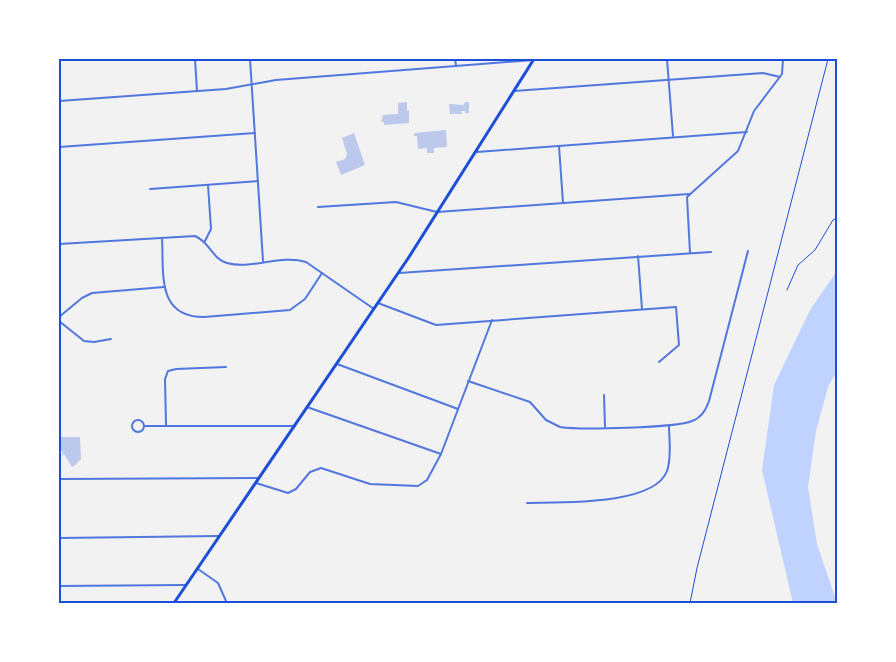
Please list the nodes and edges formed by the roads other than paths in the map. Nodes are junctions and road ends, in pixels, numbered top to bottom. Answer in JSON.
{"nodes":[{"id":1,"x":195,"y":59,"type":"edge"},
{"id":2,"x":250,"y":59,"type":"edge"},
{"id":3,"x":455,"y":59,"type":"edge"},
{"id":4,"x":533,"y":59,"type":"edge"},
{"id":5,"x":667,"y":59,"type":"edge"},
{"id":6,"x":783,"y":59,"type":"edge"},
{"id":7,"x":456,"y":65,"type":"junction"},
{"id":8,"x":780,"y":77,"type":"junction"},
{"id":9,"x":669,"y":80,"type":"junction"},
{"id":10,"x":252,"y":84,"type":"junction"},
{"id":11,"x":197,"y":91,"type":"junction"},
{"id":12,"x":513,"y":91,"type":"junction"},
{"id":13,"x":59,"y":101,"type":"edge"},
{"id":14,"x":746,"y":132,"type":"junction"},
{"id":15,"x":254,"y":133,"type":"junction"},
{"id":16,"x":673,"y":137,"type":"junction"},
{"id":17,"x":559,"y":146,"type":"junction"},
{"id":18,"x":59,"y":147,"type":"edge"},
{"id":19,"x":475,"y":152,"type":"junction"},
{"id":20,"x":258,"y":181,"type":"junction"},
{"id":21,"x":208,"y":185,"type":"junction"},
{"id":22,"x":150,"y":189,"type":"dead end"},
{"id":23,"x":689,"y":194,"type":"junction"},
{"id":24,"x":563,"y":203,"type":"junction"},
{"id":25,"x":318,"y":207,"type":"dead end"},
{"id":26,"x":437,"y":212,"type":"junction"},
{"id":27,"x":162,"y":238,"type":"junction"},
{"id":28,"x":205,"y":241,"type":"junction"},
{"id":29,"x":59,"y":244,"type":"edge"},
{"id":30,"x":711,"y":252,"type":"dead end"},
{"id":31,"x":748,"y":252,"type":"dead end"},
{"id":32,"x":690,"y":253,"type":"junction"},
{"id":33,"x":638,"y":256,"type":"junction"},
{"id":34,"x":263,"y":262,"type":"junction"},
{"id":35,"x":322,"y":273,"type":"junction"},
{"id":36,"x":398,"y":273,"type":"junction"},
{"id":37,"x":164,"y":287,"type":"junction"},
{"id":38,"x":378,"y":303,"type":"junction"},
{"id":39,"x":374,"y":309,"type":"junction"},
{"id":40,"x":642,"y":309,"type":"junction"},
{"id":41,"x":59,"y":317,"type":"edge"},
{"id":42,"x":492,"y":320,"type":"junction"},
{"id":43,"x":59,"y":321,"type":"edge"},
{"id":44,"x":111,"y":339,"type":"dead end"},
{"id":45,"x":659,"y":362,"type":"dead end"},
{"id":46,"x":337,"y":364,"type":"junction"},
{"id":47,"x":226,"y":367,"type":"dead end"},
{"id":48,"x":468,"y":381,"type":"junction"},
{"id":49,"x":604,"y":395,"type":"dead end"},
{"id":50,"x":308,"y":407,"type":"junction"},
{"id":51,"x":458,"y":409,"type":"junction"},
{"id":52,"x":669,"y":425,"type":"junction"},
{"id":53,"x":144,"y":426,"type":"junction"},
{"id":54,"x":166,"y":426,"type":"junction"},
{"id":55,"x":295,"y":426,"type":"junction"},
{"id":56,"x":604,"y":427,"type":"junction"},
{"id":57,"x":441,"y":454,"type":"junction"},
{"id":58,"x":259,"y":478,"type":"junction"},
{"id":59,"x":59,"y":479,"type":"edge"},
{"id":60,"x":256,"y":483,"type":"junction"},
{"id":61,"x":527,"y":503,"type":"dead end"},
{"id":62,"x":220,"y":536,"type":"junction"},
{"id":63,"x":59,"y":538,"type":"edge"},
{"id":64,"x":198,"y":570,"type":"junction"},
{"id":65,"x":188,"y":585,"type":"junction"},
{"id":66,"x":59,"y":586,"type":"edge"},
{"id":67,"x":226,"y":601,"type":"dead end"},
{"id":68,"x":174,"y":603,"type":"edge"}],
"edges":[{"from":1,"to":11,"type":"street"},
{"from":2,"to":10,"type":"street"},
{"from":3,"to":7,"type":"street"},
{"from":4,"to":7,"type":"street"},
{"from":4,"to":12,"type":"main road"},
{"from":5,"to":9,"type":"street"},
{"from":6,"to":8,"type":"street"},
{"from":7,"to":10,"type":"street"},
{"from":8,"to":9,"type":"street"},
{"from":8,"to":14,"type":"street"},
{"from":9,"to":12,"type":"street"},
{"from":9,"to":16,"type":"street"},
{"from":10,"to":11,"type":"street"},
{"from":10,"to":15,"type":"street"},
{"from":11,"to":13,"type":"street"},
{"from":12,"to":19,"type":"main road"},
{"from":14,"to":16,"type":"street"},
{"from":14,"to":23,"type":"street"},
{"from":15,"to":18,"type":"street"},
{"from":15,"to":20,"type":"street"},
{"from":16,"to":17,"type":"street"},
{"from":17,"to":19,"type":"street"},
{"from":17,"to":24,"type":"street"},
{"from":19,"to":26,"type":"main road"},
{"from":20,"to":21,"type":"street"},
{"from":20,"to":34,"type":"street"},
{"from":21,"to":22,"type":"street"},
{"from":21,"to":28,"type":"street"},
{"from":23,"to":24,"type":"street"},
{"from":23,"to":32,"type":"street"},
{"from":24,"to":26,"type":"street"},
{"from":25,"to":26,"type":"street"},
{"from":26,"to":36,"type":"main road"},
{"from":27,"to":28,"type":"street"},
{"from":27,"to":29,"type":"street"},
{"from":27,"to":37,"type":"street"},
{"from":28,"to":34,"type":"street"},
{"from":30,"to":32,"type":"street"},
{"from":31,"to":52,"type":"street"},
{"from":32,"to":33,"type":"street"},
{"from":33,"to":36,"type":"street"},
{"from":33,"to":40,"type":"street"},
{"from":34,"to":35,"type":"street"},
{"from":35,"to":37,"type":"street"},
{"from":35,"to":39,"type":"street"},
{"from":36,"to":38,"type":"main road"},
{"from":37,"to":41,"type":"street"},
{"from":38,"to":39,"type":"main road"},
{"from":38,"to":42,"type":"street"},
{"from":39,"to":46,"type":"main road"},
{"from":40,"to":42,"type":"street"},
{"from":40,"to":45,"type":"street"},
{"from":42,"to":48,"type":"street"},
{"from":43,"to":44,"type":"street"},
{"from":46,"to":50,"type":"main road"},
{"from":46,"to":51,"type":"street"},
{"from":47,"to":54,"type":"street"},
{"from":48,"to":51,"type":"street"},
{"from":48,"to":56,"type":"street"},
{"from":49,"to":56,"type":"street"},
{"from":50,"to":55,"type":"main road"},
{"from":50,"to":57,"type":"street"},
{"from":51,"to":57,"type":"street"},
{"from":52,"to":56,"type":"street"},
{"from":52,"to":61,"type":"street"},
{"from":53,"to":53,"type":"street"},
{"from":53,"to":54,"type":"street"},
{"from":54,"to":55,"type":"street"},
{"from":55,"to":58,"type":"main road"},
{"from":57,"to":60,"type":"street"},
{"from":58,"to":59,"type":"street"},
{"from":58,"to":60,"type":"main road"},
{"from":60,"to":62,"type":"main road"},
{"from":62,"to":63,"type":"street"},
{"from":62,"to":64,"type":"main road"},
{"from":64,"to":65,"type":"main road"},
{"from":64,"to":67,"type":"street"},
{"from":65,"to":66,"type":"street"},
{"from":65,"to":68,"type":"main road"}]}
